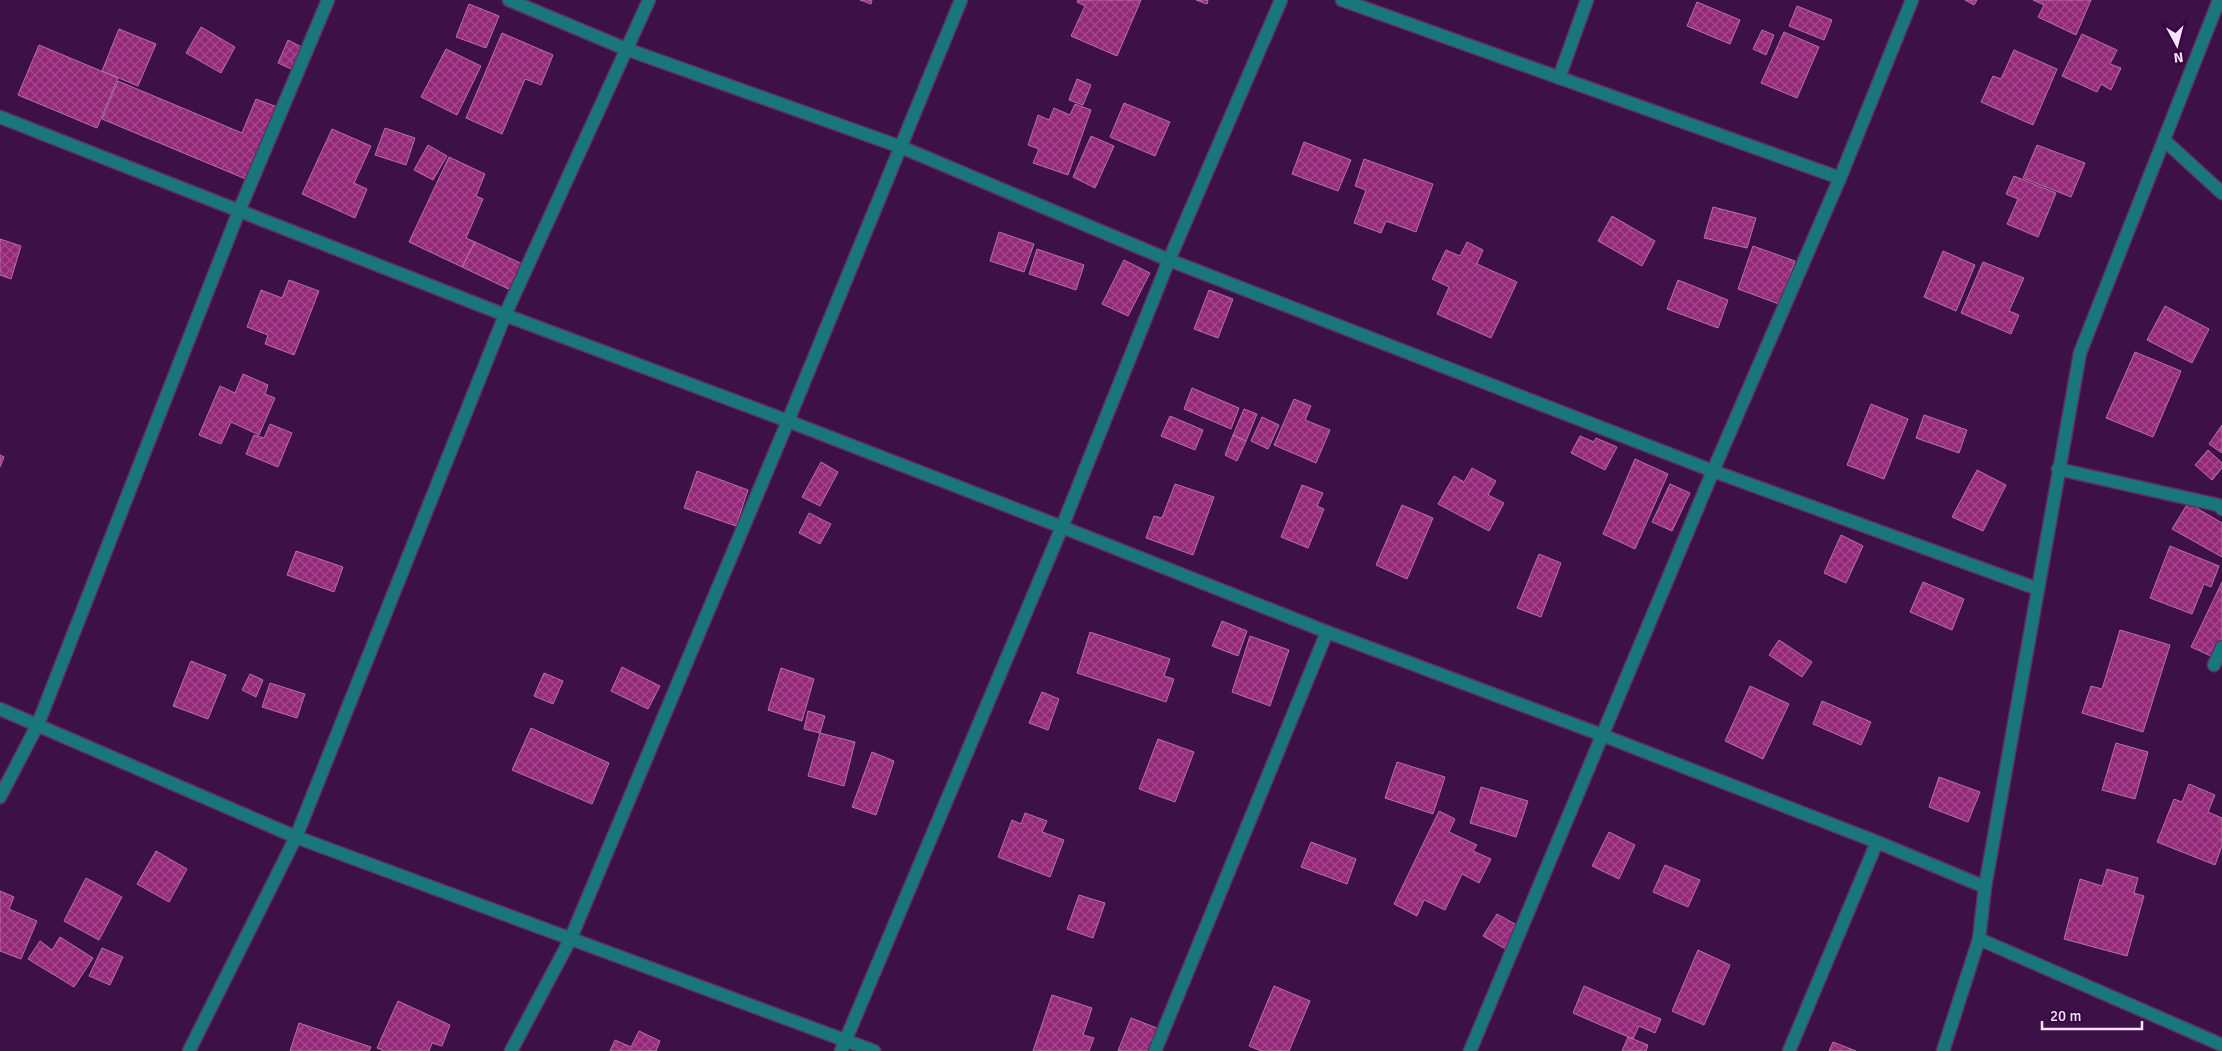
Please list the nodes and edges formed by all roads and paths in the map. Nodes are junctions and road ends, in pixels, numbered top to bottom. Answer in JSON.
{"nodes":[{"id":1,"x":328,"y":0,"type":"edge"},
{"id":2,"x":508,"y":0,"type":"edge"},
{"id":3,"x":649,"y":0,"type":"edge"},
{"id":4,"x":960,"y":0,"type":"edge"},
{"id":5,"x":1281,"y":0,"type":"edge"},
{"id":6,"x":1342,"y":0,"type":"edge"},
{"id":7,"x":1587,"y":0,"type":"edge"},
{"id":8,"x":1912,"y":0,"type":"edge"},
{"id":9,"x":2218,"y":0,"type":"edge"},
{"id":10,"x":626,"y":49,"type":"junction"},
{"id":11,"x":1560,"y":78,"type":"junction"},
{"id":12,"x":0,"y":117,"type":"edge"},
{"id":13,"x":2164,"y":140,"type":"junction"},
{"id":14,"x":901,"y":147,"type":"junction"},
{"id":15,"x":1840,"y":178,"type":"junction"},
{"id":16,"x":2222,"y":193,"type":"edge"},
{"id":17,"x":239,"y":211,"type":"junction"},
{"id":18,"x":1169,"y":260,"type":"junction"},
{"id":19,"x":505,"y":315,"type":"junction"},
{"id":20,"x":788,"y":421,"type":"junction"},
{"id":21,"x":2058,"y":469,"type":"junction"},
{"id":22,"x":1713,"y":471,"type":"junction"},
{"id":23,"x":2222,"y":509,"type":"edge"},
{"id":24,"x":1062,"y":527,"type":"junction"},
{"id":25,"x":2038,"y":589,"type":"junction"},
{"id":26,"x":1327,"y":632,"type":"junction"},
{"id":27,"x":2222,"y":647,"type":"edge"},
{"id":28,"x":2214,"y":665,"type":"dead end"},
{"id":29,"x":0,"y":710,"type":"edge"},
{"id":30,"x":38,"y":724,"type":"junction"},
{"id":31,"x":1602,"y":735,"type":"junction"},
{"id":32,"x":0,"y":797,"type":"edge"},
{"id":33,"x":296,"y":837,"type":"junction"},
{"id":34,"x":1876,"y":842,"type":"junction"},
{"id":35,"x":1985,"y":887,"type":"junction"},
{"id":36,"x":1978,"y":939,"type":"junction"},
{"id":37,"x":570,"y":940,"type":"junction"},
{"id":38,"x":2222,"y":1045,"type":"edge"},
{"id":39,"x":844,"y":1046,"type":"edge"},
{"id":40,"x":189,"y":1051,"type":"edge"},
{"id":41,"x":512,"y":1051,"type":"edge"},
{"id":42,"x":874,"y":1051,"type":"edge"},
{"id":43,"x":1156,"y":1051,"type":"edge"},
{"id":44,"x":1470,"y":1051,"type":"edge"},
{"id":45,"x":1789,"y":1051,"type":"edge"},
{"id":46,"x":1943,"y":1051,"type":"edge"}],
"edges":[{"from":1,"to":17,"type":"street"},
{"from":2,"to":10,"type":"street"},
{"from":3,"to":10,"type":"street"},
{"from":4,"to":14,"type":"street"},
{"from":5,"to":18,"type":"street"},
{"from":6,"to":11,"type":"street"},
{"from":7,"to":11,"type":"street"},
{"from":8,"to":15,"type":"street"},
{"from":9,"to":13,"type":"street"},
{"from":10,"to":14,"type":"street"},
{"from":10,"to":19,"type":"street"},
{"from":11,"to":15,"type":"street"},
{"from":12,"to":17,"type":"street"},
{"from":13,"to":16,"type":"street"},
{"from":13,"to":21,"type":"street"},
{"from":14,"to":18,"type":"street"},
{"from":14,"to":20,"type":"street"},
{"from":15,"to":22,"type":"street"},
{"from":17,"to":19,"type":"street"},
{"from":17,"to":30,"type":"street"},
{"from":18,"to":22,"type":"street"},
{"from":18,"to":24,"type":"street"},
{"from":19,"to":20,"type":"street"},
{"from":19,"to":33,"type":"street"},
{"from":20,"to":24,"type":"street"},
{"from":20,"to":37,"type":"street"},
{"from":21,"to":23,"type":"street"},
{"from":21,"to":25,"type":"street"},
{"from":22,"to":25,"type":"street"},
{"from":22,"to":31,"type":"street"},
{"from":24,"to":26,"type":"street"},
{"from":24,"to":39,"type":"street"},
{"from":25,"to":35,"type":"street"},
{"from":26,"to":31,"type":"street"},
{"from":26,"to":43,"type":"street"},
{"from":27,"to":28,"type":"street"},
{"from":29,"to":30,"type":"street"},
{"from":30,"to":32,"type":"street"},
{"from":30,"to":33,"type":"street"},
{"from":31,"to":34,"type":"street"},
{"from":31,"to":44,"type":"street"},
{"from":33,"to":37,"type":"street"},
{"from":33,"to":40,"type":"street"},
{"from":34,"to":35,"type":"street"},
{"from":34,"to":45,"type":"street"},
{"from":35,"to":36,"type":"street"},
{"from":36,"to":38,"type":"street"},
{"from":36,"to":46,"type":"street"},
{"from":37,"to":39,"type":"street"},
{"from":37,"to":41,"type":"street"},
{"from":39,"to":42,"type":"street"}]}
